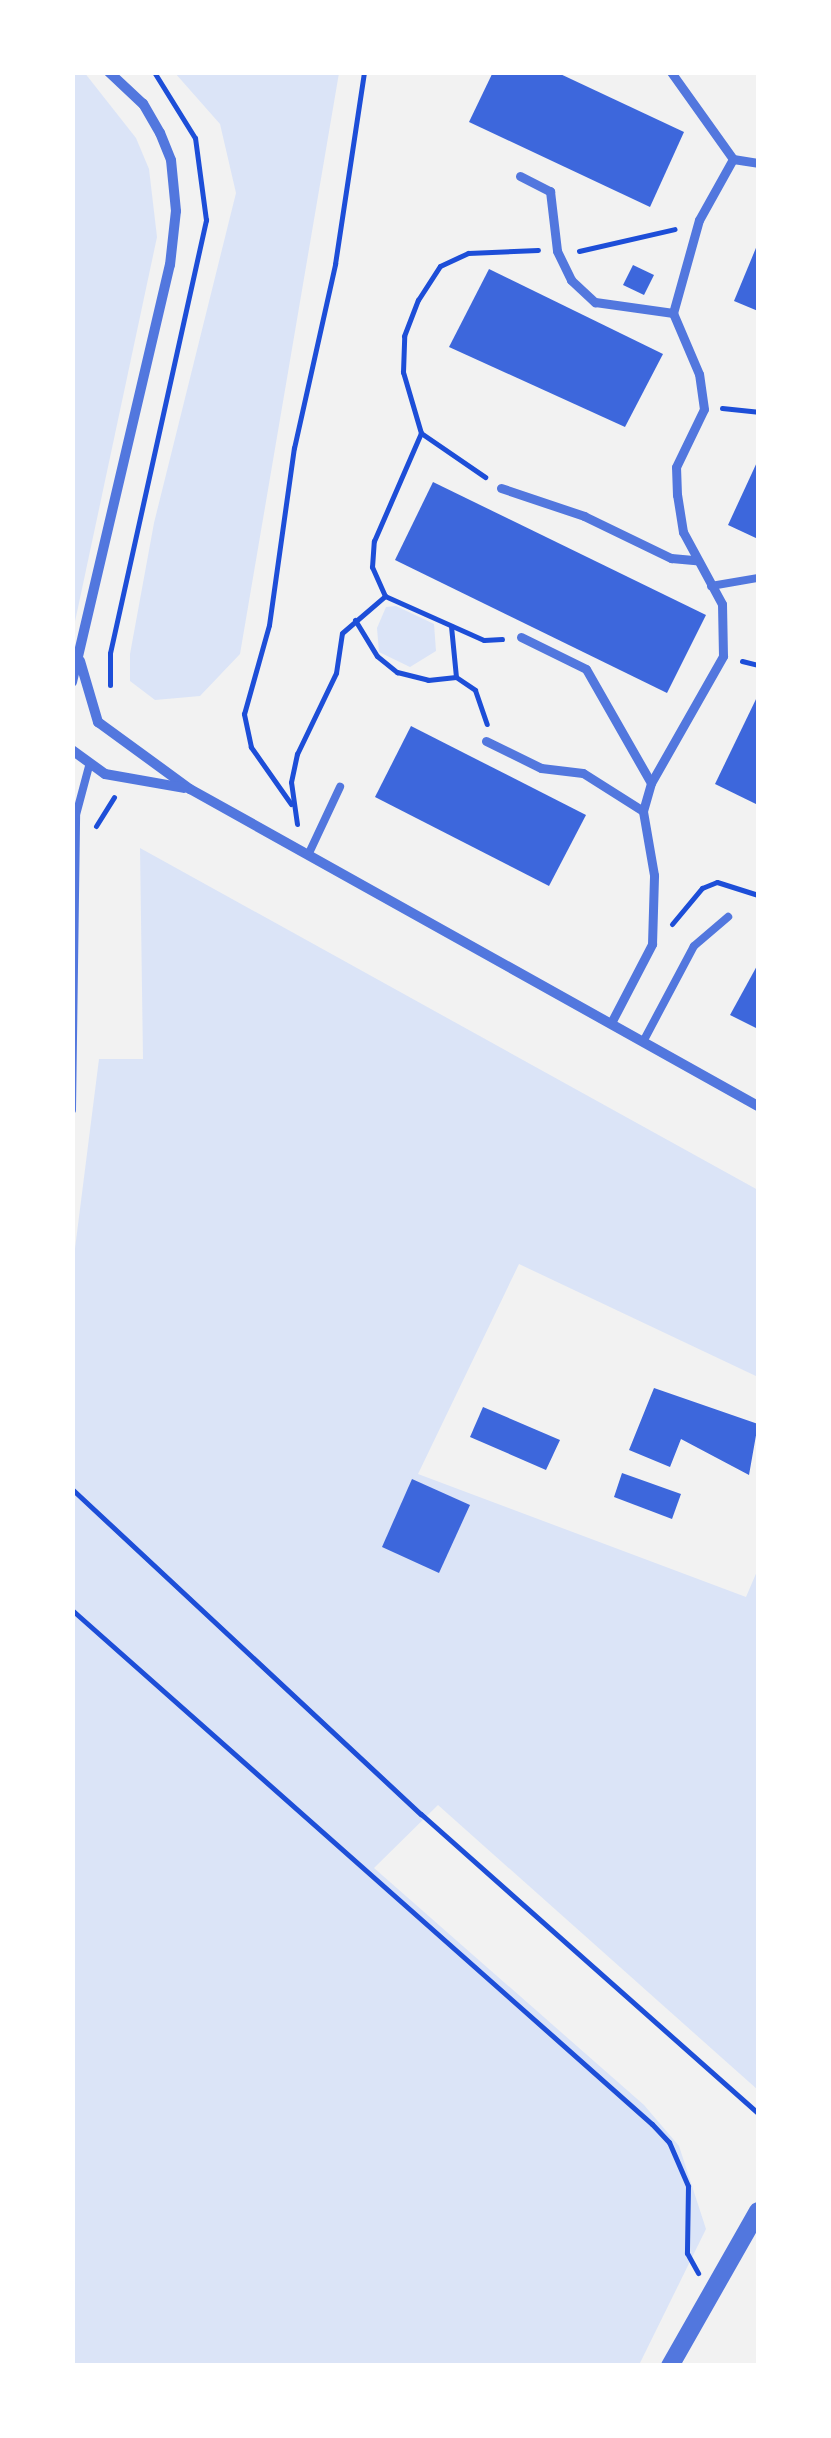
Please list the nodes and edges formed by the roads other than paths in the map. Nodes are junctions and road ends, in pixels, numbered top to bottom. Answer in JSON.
{"nodes":[{"id":1,"x":109,"y":72,"type":"edge"},
{"id":2,"x":671,"y":72,"type":"edge"},
{"id":3,"x":733,"y":159,"type":"junction"},
{"id":4,"x":758,"y":163,"type":"edge"},
{"id":5,"x":520,"y":176,"type":"dead end"},
{"id":6,"x":673,"y":313,"type":"junction"},
{"id":7,"x":501,"y":488,"type":"road end"},
{"id":8,"x":696,"y":560,"type":"junction"},
{"id":9,"x":758,"y":578,"type":"edge"},
{"id":10,"x":711,"y":586,"type":"junction"},
{"id":11,"x":521,"y":637,"type":"road end"},
{"id":12,"x":80,"y":661,"type":"junction"},
{"id":13,"x":72,"y":682,"type":"edge"},
{"id":14,"x":486,"y":741,"type":"road end"},
{"id":15,"x":72,"y":750,"type":"edge"},
{"id":16,"x":89,"y":766,"type":"junction"},
{"id":17,"x":652,"y":784,"type":"junction"},
{"id":18,"x":340,"y":787,"type":"dead end"},
{"id":19,"x":190,"y":789,"type":"junction"},
{"id":20,"x":643,"y":811,"type":"junction"},
{"id":21,"x":310,"y":851,"type":"junction"},
{"id":22,"x":728,"y":917,"type":"dead end"},
{"id":23,"x":612,"y":1021,"type":"junction"},
{"id":24,"x":644,"y":1040,"type":"junction"},
{"id":25,"x":758,"y":1106,"type":"edge"},
{"id":26,"x":72,"y":1110,"type":"edge"},
{"id":27,"x":758,"y":2211,"type":"edge"},
{"id":28,"x":670,"y":2366,"type":"edge"}],
"edges":[{"from":1,"to":12,"type":"street"},
{"from":2,"to":3,"type":"street"},
{"from":3,"to":4,"type":"street"},
{"from":3,"to":6,"type":"street"},
{"from":5,"to":6,"type":"street"},
{"from":6,"to":8,"type":"street"},
{"from":7,"to":8,"type":"street"},
{"from":8,"to":10,"type":"street"},
{"from":9,"to":10,"type":"lane"},
{"from":10,"to":17,"type":"street"},
{"from":11,"to":17,"type":"street"},
{"from":12,"to":13,"type":"street"},
{"from":12,"to":19,"type":"street"},
{"from":14,"to":20,"type":"street"},
{"from":15,"to":16,"type":"street"},
{"from":16,"to":19,"type":"street"},
{"from":16,"to":26,"type":"lane"},
{"from":17,"to":20,"type":"street"},
{"from":18,"to":21,"type":"lane"},
{"from":19,"to":21,"type":"street"},
{"from":20,"to":23,"type":"street"},
{"from":21,"to":23,"type":"street"},
{"from":22,"to":24,"type":"lane"},
{"from":23,"to":24,"type":"street"},
{"from":24,"to":25,"type":"street"},
{"from":27,"to":28,"type":"street"}]}
